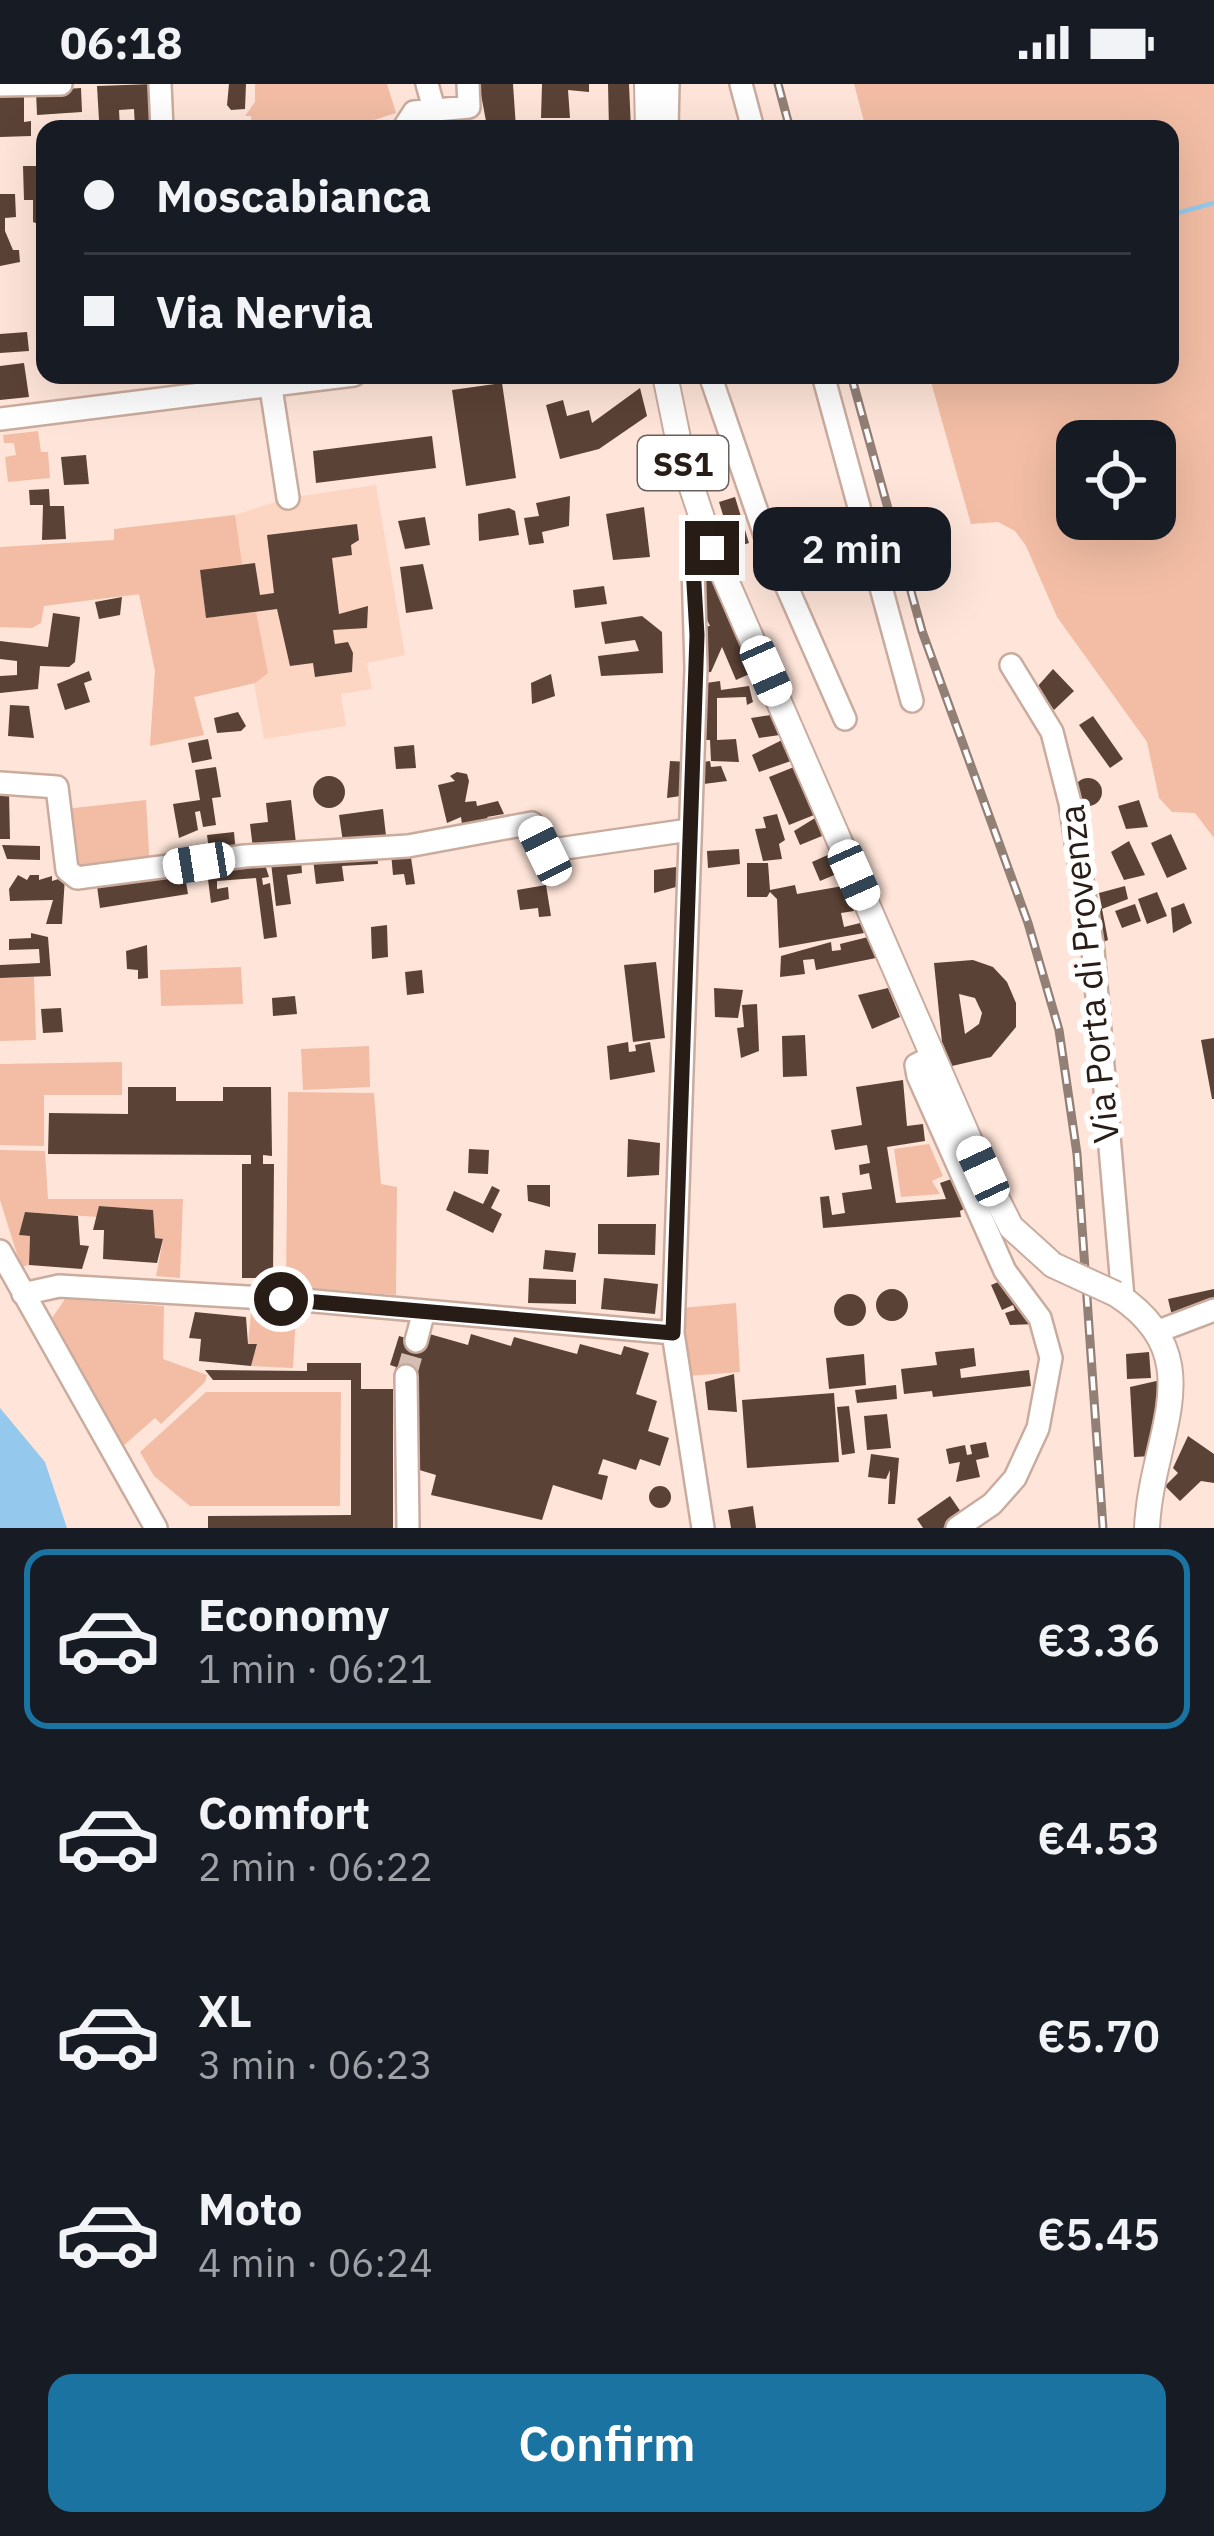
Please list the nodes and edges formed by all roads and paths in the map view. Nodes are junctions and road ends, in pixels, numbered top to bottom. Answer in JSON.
{"nodes":[{"id":1,"x":61,"y":84,"type":"edge"},
{"id":2,"x":160,"y":84,"type":"edge"},
{"id":3,"x":428,"y":84,"type":"edge"},
{"id":4,"x":647,"y":84,"type":"edge"},
{"id":5,"x":668,"y":84,"type":"edge"},
{"id":6,"x":741,"y":84,"type":"edge"},
{"id":7,"x":0,"y":86,"type":"edge"},
{"id":8,"x":471,"y":107,"type":"edge"},
{"id":9,"x":434,"y":109,"type":"junction"},
{"id":10,"x":162,"y":120,"type":"edge"},
{"id":11,"x":405,"y":120,"type":"edge"},
{"id":12,"x":648,"y":120,"type":"edge"},
{"id":13,"x":668,"y":120,"type":"edge"},
{"id":14,"x":751,"y":120,"type":"edge"},
{"id":15,"x":242,"y":384,"type":"edge"},
{"id":16,"x":271,"y":384,"type":"edge"},
{"id":17,"x":667,"y":384,"type":"edge"},
{"id":18,"x":713,"y":384,"type":"edge"},
{"id":19,"x":826,"y":384,"type":"edge"},
{"id":20,"x":0,"y":419,"type":"edge"},
{"id":21,"x":288,"y":498,"type":"dead end"},
{"id":22,"x":712,"y":548,"type":"junction"},
{"id":23,"x":1011,"y":665,"type":"dead end"},
{"id":24,"x":913,"y":701,"type":"dead end"},
{"id":25,"x":844,"y":719,"type":"dead end"},
{"id":26,"x":0,"y":783,"type":"edge"},
{"id":27,"x":689,"y":830,"type":"junction"},
{"id":28,"x":932,"y":1057,"type":"junction"},
{"id":29,"x":0,"y":1251,"type":"edge"},
{"id":30,"x":22,"y":1294,"type":"junction"},
{"id":31,"x":1120,"y":1296,"type":"junction"},
{"id":32,"x":424,"y":1310,"type":"junction"},
{"id":33,"x":1214,"y":1310,"type":"edge"},
{"id":34,"x":1164,"y":1329,"type":"junction"},
{"id":35,"x":673,"y":1333,"type":"junction"},
{"id":36,"x":416,"y":1342,"type":"tunnel mouth"},
{"id":37,"x":406,"y":1376,"type":"tunnel mouth"},
{"id":38,"x":156,"y":1528,"type":"edge"},
{"id":39,"x":408,"y":1528,"type":"edge"},
{"id":40,"x":703,"y":1528,"type":"edge"},
{"id":41,"x":957,"y":1528,"type":"edge"},
{"id":42,"x":1147,"y":1528,"type":"edge"}],
"edges":[{"from":1,"to":7,"type":"street"},
{"from":2,"to":10,"type":"street"},
{"from":3,"to":9,"type":"street"},
{"from":4,"to":12,"type":"main road"},
{"from":5,"to":13,"type":"street"},
{"from":6,"to":14,"type":"street"},
{"from":8,"to":9,"type":"street"},
{"from":9,"to":11,"type":"street"},
{"from":15,"to":20,"type":"street"},
{"from":16,"to":21,"type":"street"},
{"from":17,"to":22,"type":"main road","number":"SS1"},
{"from":18,"to":25,"type":"street"},
{"from":19,"to":24,"type":"street"},
{"from":22,"to":27,"type":"street"},
{"from":22,"to":28,"type":"main road","number":"SS1"},
{"from":23,"to":31,"type":"street","name":"Via Porta di Provenza"},
{"from":26,"to":27,"type":"street"},
{"from":27,"to":35,"type":"street"},
{"from":28,"to":31,"type":"main road","number":"SS1","bridge":true},
{"from":28,"to":41,"type":"street"},
{"from":29,"to":30,"type":"street"},
{"from":30,"to":32,"type":"street"},
{"from":30,"to":38,"type":"street"},
{"from":31,"to":34,"type":"main road","number":"SS1"},
{"from":32,"to":35,"type":"street"},
{"from":32,"to":36,"type":"street"},
{"from":33,"to":34,"type":"street"},
{"from":34,"to":42,"type":"main road"},
{"from":35,"to":40,"type":"street"},
{"from":37,"to":39,"type":"street"}]}
